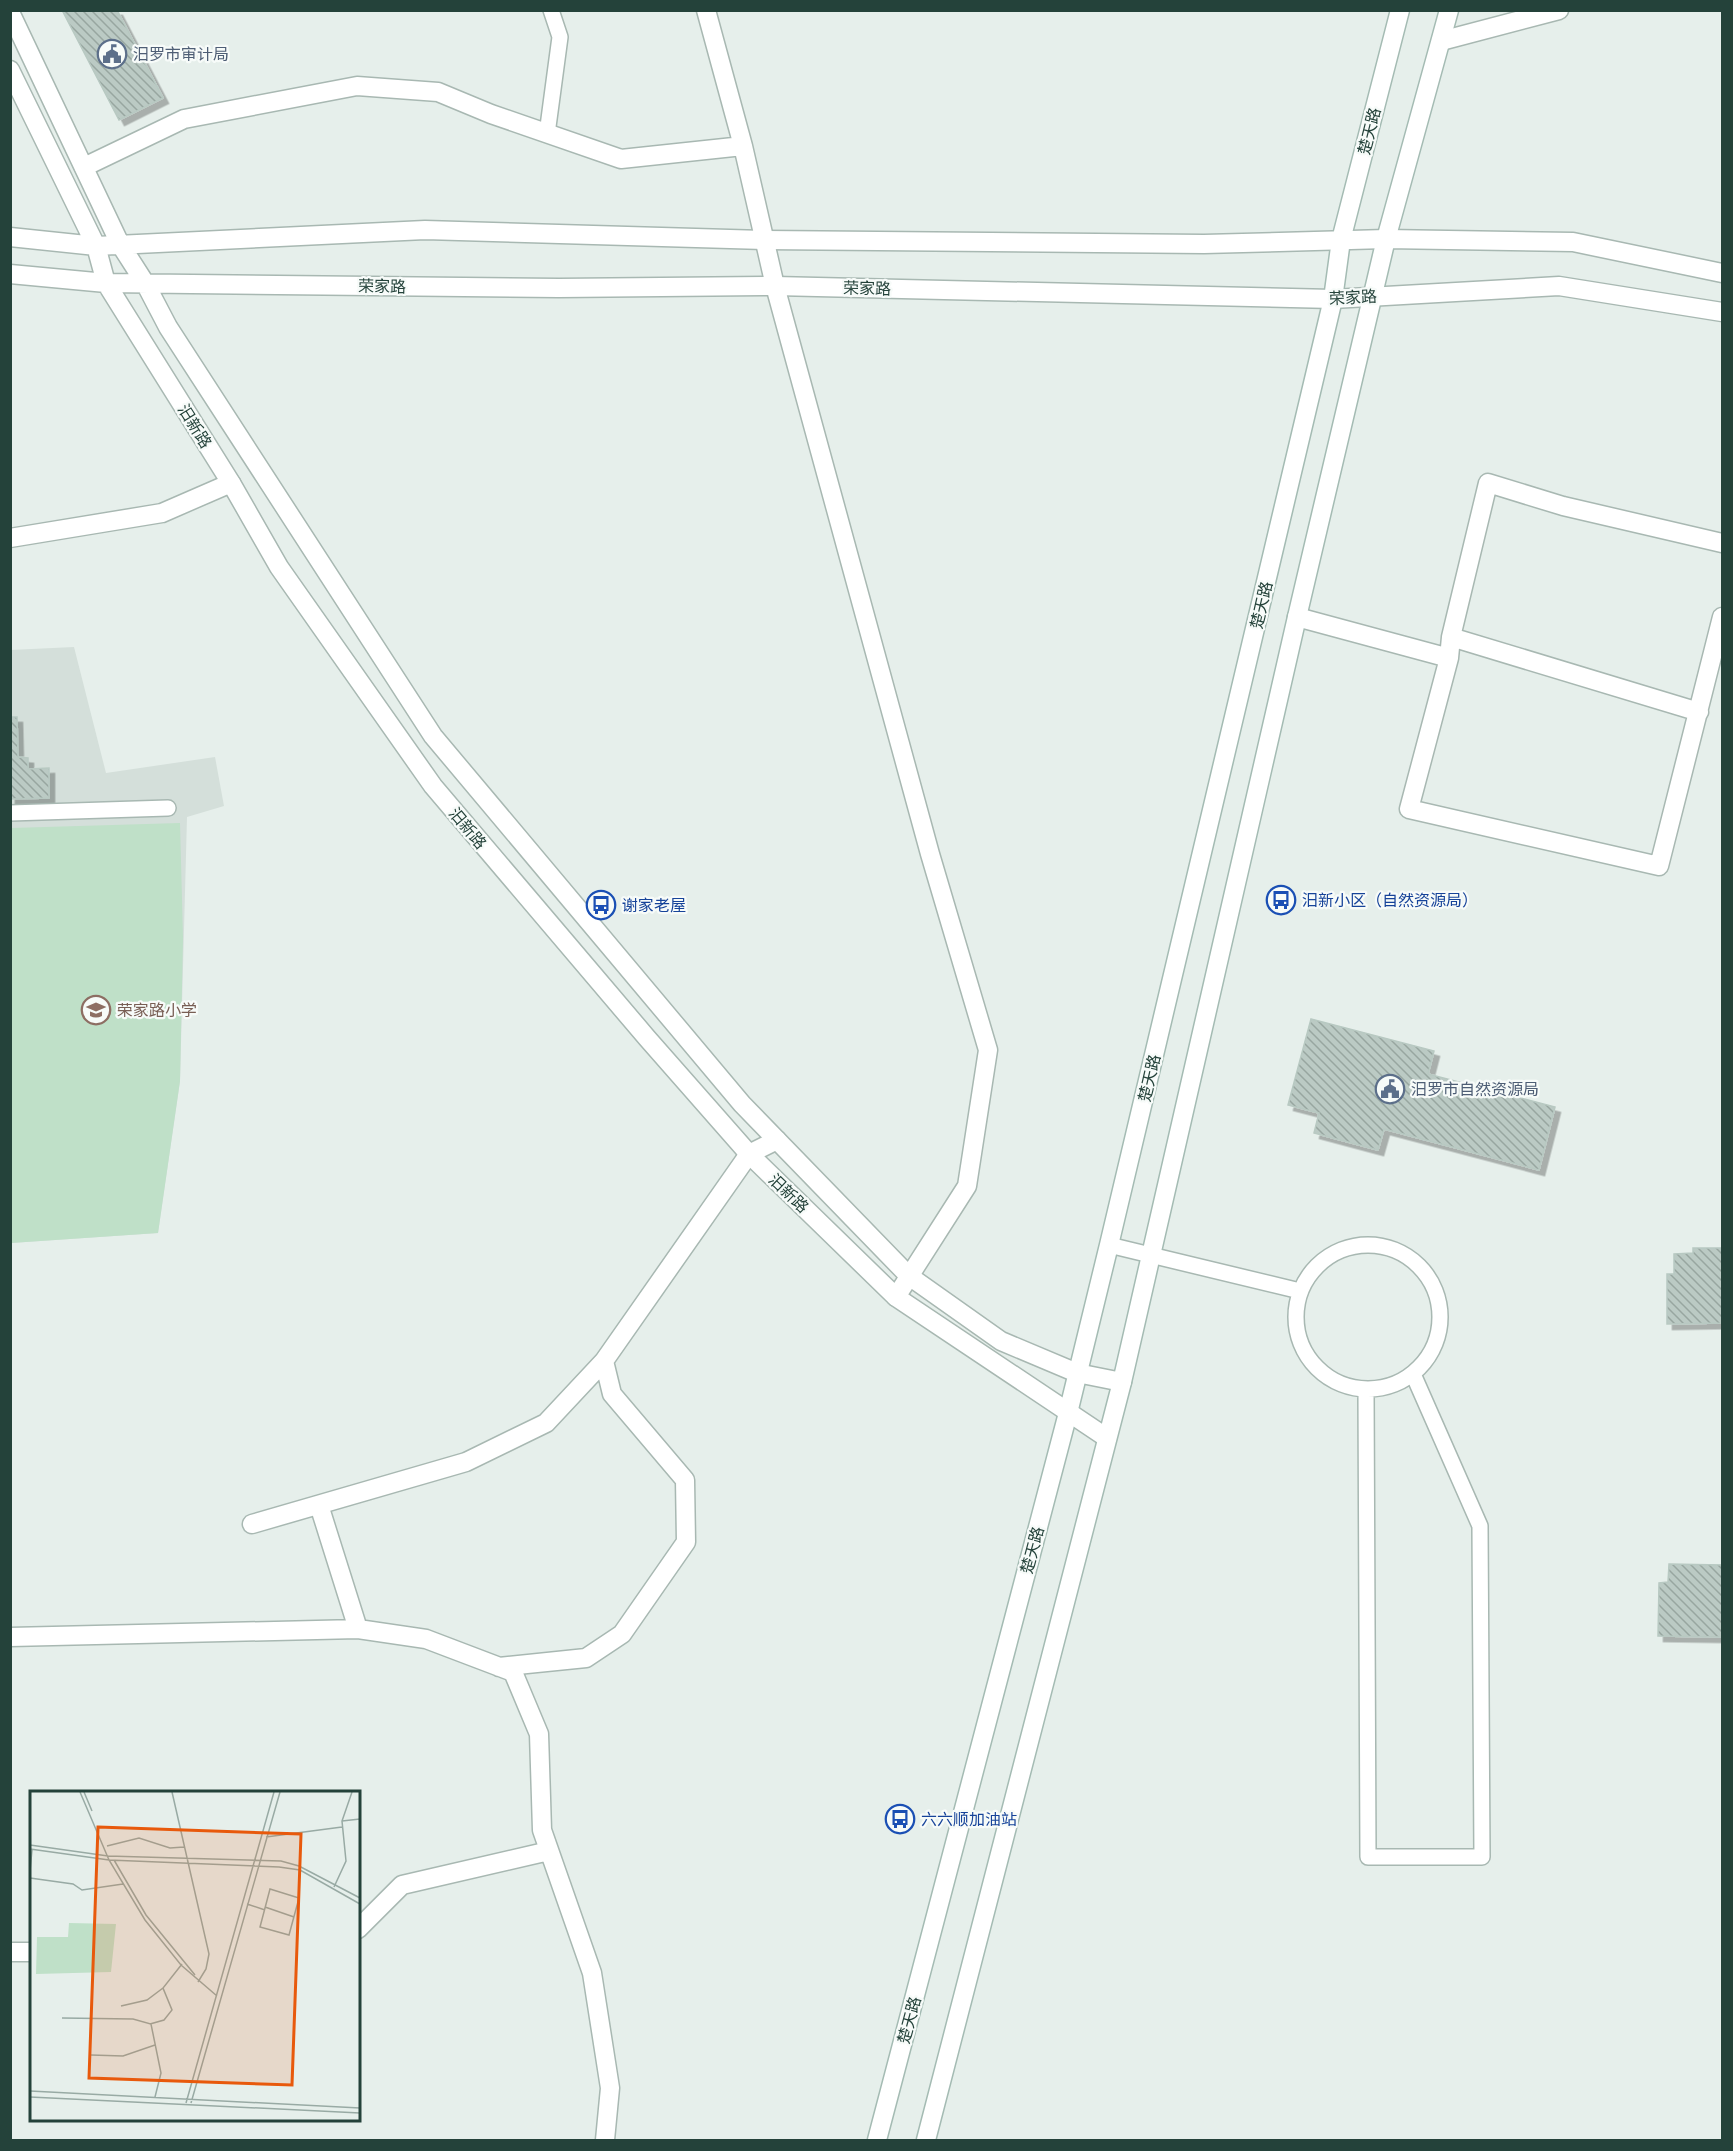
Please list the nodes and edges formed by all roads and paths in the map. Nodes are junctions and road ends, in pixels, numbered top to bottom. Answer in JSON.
{"nodes":[{"id":1,"x":551,"y":10,"type":"edge"},
{"id":2,"x":706,"y":10,"type":"edge"},
{"id":3,"x":1400,"y":10,"type":"edge"},
{"id":4,"x":1449,"y":10,"type":"edge"},
{"id":5,"x":1559,"y":10,"type":"edge"},
{"id":6,"x":10,"y":12,"type":"edge"},
{"id":7,"x":1440,"y":41,"type":"junction"},
{"id":8,"x":10,"y":70,"type":"edge"},
{"id":9,"x":547,"y":134,"type":"junction"},
{"id":10,"x":743,"y":146,"type":"junction"},
{"id":11,"x":84,"y":167,"type":"junction"},
{"id":12,"x":10,"y":237,"type":"edge"},
{"id":13,"x":1386,"y":239,"type":"junction"},
{"id":14,"x":765,"y":240,"type":"junction"},
{"id":15,"x":1341,"y":240,"type":"junction"},
{"id":16,"x":120,"y":244,"type":"junction"},
{"id":17,"x":96,"y":246,"type":"junction"},
{"id":18,"x":1722,"y":273,"type":"edge"},
{"id":19,"x":10,"y":274,"type":"edge"},
{"id":20,"x":106,"y":283,"type":"junction"},
{"id":21,"x":145,"y":283,"type":"junction"},
{"id":22,"x":775,"y":286,"type":"junction"},
{"id":23,"x":1373,"y":296,"type":"junction"},
{"id":24,"x":1333,"y":299,"type":"junction"},
{"id":25,"x":1722,"y":312,"type":"edge"},
{"id":26,"x":231,"y":483,"type":"junction"},
{"id":27,"x":10,"y":538,"type":"edge"},
{"id":28,"x":1722,"y":543,"type":"edge"},
{"id":29,"x":1297,"y":617,"type":"junction"},
{"id":30,"x":1722,"y":617,"type":"edge"},
{"id":31,"x":1451,"y":637,"type":"junction"},
{"id":32,"x":1449,"y":658,"type":"junction"},
{"id":33,"x":1698,"y":712,"type":"junction"},
{"id":34,"x":168,"y":808,"type":"dead end"},
{"id":35,"x":10,"y":813,"type":"edge"},
{"id":36,"x":777,"y":1140,"type":"junction"},
{"id":37,"x":749,"y":1154,"type":"junction"},
{"id":38,"x":1109,"y":1245,"type":"junction"},
{"id":39,"x":1152,"y":1255,"type":"junction"},
{"id":40,"x":909,"y":1276,"type":"junction"},
{"id":41,"x":1300,"y":1291,"type":"junction"},
{"id":42,"x":896,"y":1297,"type":"junction"},
{"id":43,"x":604,"y":1361,"type":"junction"},
{"id":44,"x":1077,"y":1373,"type":"junction"},
{"id":45,"x":1413,"y":1374,"type":"junction"},
{"id":46,"x":1122,"y":1382,"type":"junction"},
{"id":47,"x":1366,"y":1390,"type":"junction"},
{"id":48,"x":1068,"y":1413,"type":"junction"},
{"id":49,"x":1107,"y":1437,"type":"junction"},
{"id":50,"x":319,"y":1505,"type":"junction"},
{"id":51,"x":252,"y":1524,"type":"dead end"},
{"id":52,"x":358,"y":1629,"type":"junction"},
{"id":53,"x":10,"y":1637,"type":"edge"},
{"id":54,"x":500,"y":1667,"type":"junction"},
{"id":55,"x":549,"y":1851,"type":"junction"},
{"id":56,"x":360,"y":1927,"type":"edge"},
{"id":57,"x":10,"y":1952,"type":"edge"},
{"id":58,"x":30,"y":1952,"type":"edge"},
{"id":59,"x":605,"y":2140,"type":"edge"},
{"id":60,"x":877,"y":2140,"type":"edge"},
{"id":61,"x":926,"y":2140,"type":"edge"}],
"edges":[{"from":1,"to":9,"type":"lane"},
{"from":2,"to":10,"type":"street"},
{"from":3,"to":15,"type":"street","name":"楚天路"},
{"from":4,"to":7,"type":"street"},
{"from":5,"to":7,"type":"street"},
{"from":6,"to":11,"type":"street"},
{"from":7,"to":13,"type":"street"},
{"from":8,"to":17,"type":"street","name":"汨新路"},
{"from":9,"to":10,"type":"street"},
{"from":9,"to":11,"type":"street"},
{"from":10,"to":14,"type":"street"},
{"from":11,"to":16,"type":"street"},
{"from":12,"to":17,"type":"street"},
{"from":13,"to":15,"type":"street"},
{"from":13,"to":18,"type":"street"},
{"from":13,"to":23,"type":"street"},
{"from":14,"to":15,"type":"street"},
{"from":14,"to":16,"type":"street"},
{"from":14,"to":22,"type":"street"},
{"from":15,"to":24,"type":"street","name":"楚天路"},
{"from":16,"to":17,"type":"street"},
{"from":16,"to":21,"type":"street"},
{"from":17,"to":20,"type":"street","name":"汨新路"},
{"from":19,"to":20,"type":"street","name":"荣家路"},
{"from":20,"to":21,"type":"street","name":"荣家路"},
{"from":20,"to":26,"type":"street","name":"汨新路"},
{"from":21,"to":22,"type":"street","name":"荣家路"},
{"from":21,"to":36,"type":"street"},
{"from":22,"to":24,"type":"street","name":"荣家路"},
{"from":22,"to":40,"type":"street"},
{"from":23,"to":24,"type":"street","name":"荣家路"},
{"from":23,"to":25,"type":"street","name":"荣家路"},
{"from":23,"to":29,"type":"street"},
{"from":24,"to":38,"type":"street","name":"楚天路"},
{"from":26,"to":27,"type":"street"},
{"from":26,"to":37,"type":"street","name":"汨新路"},
{"from":28,"to":31,"type":"street"},
{"from":29,"to":32,"type":"street"},
{"from":29,"to":39,"type":"street"},
{"from":30,"to":33,"type":"street"},
{"from":31,"to":32,"type":"street"},
{"from":31,"to":33,"type":"street"},
{"from":32,"to":33,"type":"street"},
{"from":34,"to":35,"type":"lane"},
{"from":36,"to":37,"type":"street"},
{"from":36,"to":40,"type":"street"},
{"from":37,"to":42,"type":"street","name":"汨新路"},
{"from":37,"to":43,"type":"street"},
{"from":38,"to":39,"type":"lane"},
{"from":38,"to":44,"type":"street","name":"楚天路"},
{"from":39,"to":41,"type":"lane"},
{"from":39,"to":46,"type":"street"},
{"from":40,"to":42,"type":"street"},
{"from":40,"to":44,"type":"street"},
{"from":41,"to":45,"type":"lane"},
{"from":41,"to":47,"type":"lane"},
{"from":42,"to":48,"type":"street","name":"汨新路"},
{"from":43,"to":50,"type":"street"},
{"from":43,"to":54,"type":"street"},
{"from":44,"to":46,"type":"street"},
{"from":44,"to":48,"type":"street","name":"楚天路"},
{"from":45,"to":47,"type":"lane"},
{"from":45,"to":47,"type":"lane"},
{"from":46,"to":49,"type":"street"},
{"from":48,"to":49,"type":"street","name":"汨新路"},
{"from":48,"to":60,"type":"street","name":"楚天路"},
{"from":49,"to":61,"type":"street"},
{"from":50,"to":51,"type":"street"},
{"from":50,"to":52,"type":"street"},
{"from":52,"to":53,"type":"street"},
{"from":52,"to":54,"type":"street"},
{"from":54,"to":55,"type":"street"},
{"from":55,"to":56,"type":"street"},
{"from":55,"to":59,"type":"street"},
{"from":57,"to":58,"type":"street"}]}
